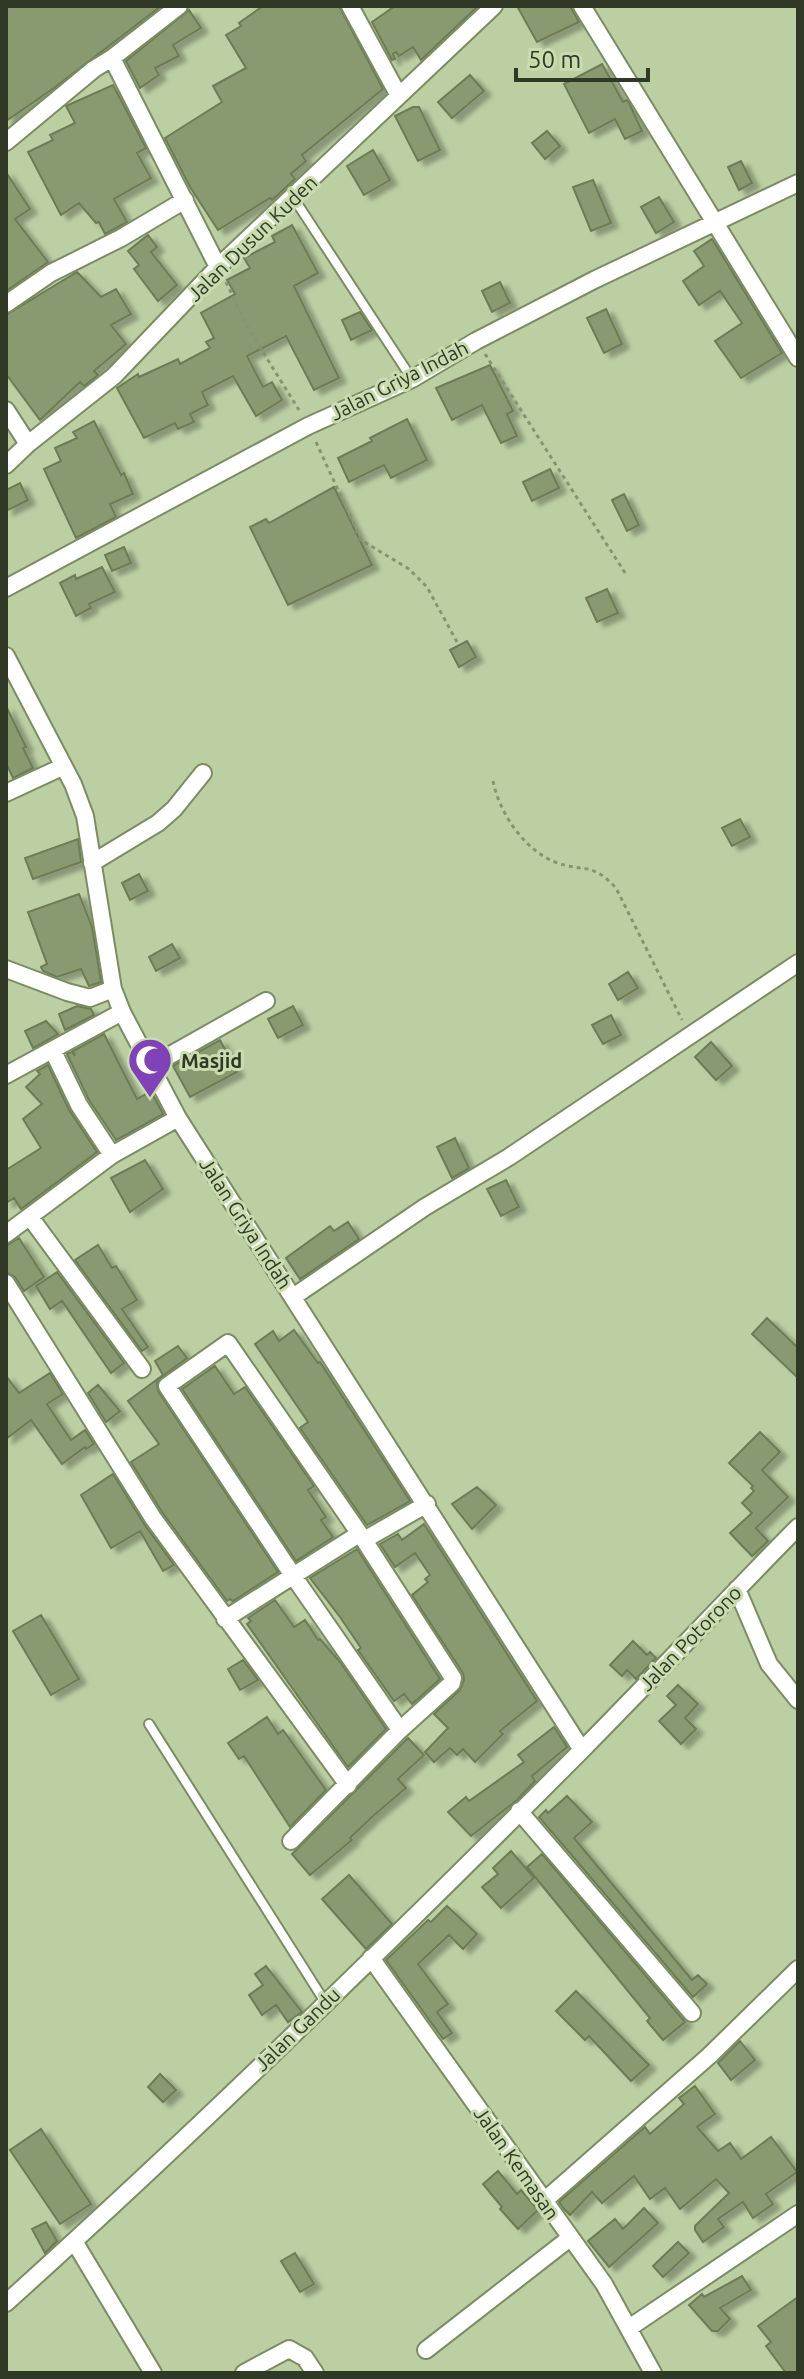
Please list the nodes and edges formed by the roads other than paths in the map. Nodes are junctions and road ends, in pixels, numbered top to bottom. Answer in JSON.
{"nodes":[{"id":1,"x":179,"y":6,"type":"edge"},
{"id":2,"x":350,"y":6,"type":"edge"},
{"id":3,"x":494,"y":6,"type":"edge"},
{"id":4,"x":582,"y":6,"type":"edge"},
{"id":5,"x":112,"y":58,"type":"junction"},
{"id":6,"x":399,"y":96,"type":"junction"},
{"id":7,"x":6,"y":142,"type":"edge"},
{"id":8,"x":798,"y":183,"type":"edge"},
{"id":9,"x":293,"y":197,"type":"junction"},
{"id":10,"x":185,"y":200,"type":"junction"},
{"id":11,"x":715,"y":222,"type":"junction"},
{"id":12,"x":218,"y":267,"type":"junction"},
{"id":13,"x":6,"y":304,"type":"edge"},
{"id":14,"x":798,"y":358,"type":"edge"},
{"id":15,"x":412,"y":379,"type":"junction"},
{"id":16,"x":6,"y":410,"type":"edge"},
{"id":17,"x":28,"y":444,"type":"junction"},
{"id":18,"x":6,"y":465,"type":"edge"},
{"id":19,"x":6,"y":588,"type":"edge"},
{"id":20,"x":6,"y":656,"type":"edge"},
{"id":21,"x":62,"y":767,"type":"junction"},
{"id":22,"x":203,"y":773,"type":"dead end"},
{"id":23,"x":6,"y":793,"type":"edge"},
{"id":24,"x":92,"y":863,"type":"junction"},
{"id":25,"x":798,"y":963,"type":"edge"},
{"id":26,"x":6,"y":969,"type":"edge"},
{"id":27,"x":113,"y":989,"type":"junction"},
{"id":28,"x":266,"y":1001,"type":"dead end"},
{"id":29,"x":122,"y":1012,"type":"junction"},
{"id":30,"x":53,"y":1051,"type":"junction"},
{"id":31,"x":151,"y":1066,"type":"junction"},
{"id":32,"x":6,"y":1075,"type":"edge"},
{"id":33,"x":178,"y":1118,"type":"junction"},
{"id":34,"x":112,"y":1155,"type":"junction"},
{"id":35,"x":30,"y":1217,"type":"junction"},
{"id":36,"x":6,"y":1234,"type":"edge"},
{"id":37,"x":6,"y":1283,"type":"edge"},
{"id":38,"x":293,"y":1297,"type":"junction"},
{"id":39,"x":142,"y":1369,"type":"dead end"},
{"id":40,"x":427,"y":1504,"type":"junction"},
{"id":41,"x":797,"y":1531,"type":"edge"},
{"id":42,"x":362,"y":1537,"type":"junction"},
{"id":43,"x":294,"y":1577,"type":"junction"},
{"id":44,"x":737,"y":1589,"type":"junction"},
{"id":45,"x":225,"y":1619,"type":"junction"},
{"id":46,"x":798,"y":1700,"type":"edge"},
{"id":47,"x":149,"y":1724,"type":"dead end"},
{"id":48,"x":400,"y":1730,"type":"junction"},
{"id":49,"x":582,"y":1750,"type":"junction"},
{"id":50,"x":348,"y":1785,"type":"junction"},
{"id":51,"x":519,"y":1811,"type":"junction"},
{"id":52,"x":291,"y":1841,"type":"dead end"},
{"id":53,"x":371,"y":1958,"type":"junction"},
{"id":54,"x":798,"y":1969,"type":"edge"},
{"id":55,"x":325,"y":2002,"type":"junction"},
{"id":56,"x":692,"y":2013,"type":"dead end"},
{"id":57,"x":544,"y":2201,"type":"junction"},
{"id":58,"x":798,"y":2214,"type":"edge"},
{"id":59,"x":570,"y":2238,"type":"junction"},
{"id":60,"x":74,"y":2241,"type":"junction"},
{"id":61,"x":6,"y":2303,"type":"edge"},
{"id":62,"x":629,"y":2328,"type":"junction"},
{"id":63,"x":426,"y":2350,"type":"dead end"},
{"id":64,"x":153,"y":2373,"type":"edge"},
{"id":65,"x":244,"y":2373,"type":"edge"},
{"id":66,"x":315,"y":2373,"type":"edge"},
{"id":67,"x":653,"y":2373,"type":"edge"}],
"edges":[{"from":1,"to":5,"type":"street"},
{"from":2,"to":6,"type":"street"},
{"from":3,"to":6,"type":"street","name":"Jalan Dusun Kuden"},
{"from":4,"to":11,"type":"street"},
{"from":5,"to":7,"type":"street"},
{"from":5,"to":10,"type":"street"},
{"from":6,"to":9,"type":"street","name":"Jalan Dusun Kuden"},
{"from":8,"to":11,"type":"street","name":"Jalan Griya Indah"},
{"from":9,"to":12,"type":"street","name":"Jalan Dusun Kuden"},
{"from":9,"to":15,"type":"lane"},
{"from":10,"to":12,"type":"street"},
{"from":10,"to":13,"type":"street"},
{"from":11,"to":14,"type":"street"},
{"from":11,"to":15,"type":"street","name":"Jalan Griya Indah"},
{"from":12,"to":17,"type":"street","name":"Jalan Dusun Kuden"},
{"from":15,"to":19,"type":"street","name":"Jalan Griya Indah"},
{"from":16,"to":17,"type":"street"},
{"from":17,"to":18,"type":"street","name":"Jalan Dusun Kuden"},
{"from":20,"to":21,"type":"street","name":"Jalan Griya Indah"},
{"from":21,"to":23,"type":"street"},
{"from":21,"to":24,"type":"street","name":"Jalan Griya Indah"},
{"from":22,"to":24,"type":"street"},
{"from":24,"to":27,"type":"street","name":"Jalan Griya Indah"},
{"from":25,"to":38,"type":"street"},
{"from":26,"to":27,"type":"street"},
{"from":27,"to":29,"type":"street","name":"Jalan Griya Indah"},
{"from":28,"to":31,"type":"street"},
{"from":29,"to":30,"type":"street"},
{"from":29,"to":31,"type":"street","name":"Jalan Griya Indah"},
{"from":30,"to":32,"type":"street"},
{"from":30,"to":34,"type":"street"},
{"from":31,"to":33,"type":"street","name":"Jalan Griya Indah"},
{"from":33,"to":34,"type":"street"},
{"from":33,"to":38,"type":"street","name":"Jalan Griya Indah"},
{"from":34,"to":35,"type":"street"},
{"from":35,"to":36,"type":"street"},
{"from":35,"to":39,"type":"street"},
{"from":37,"to":45,"type":"street"},
{"from":38,"to":40,"type":"street","name":"Jalan Griya Indah"},
{"from":40,"to":42,"type":"street"},
{"from":40,"to":49,"type":"street","name":"Jalan Griya Indah"},
{"from":41,"to":44,"type":"street","name":"Jalan Potorono"},
{"from":42,"to":43,"type":"street"},
{"from":42,"to":43,"type":"street"},
{"from":42,"to":48,"type":"street"},
{"from":43,"to":45,"type":"street"},
{"from":43,"to":48,"type":"street"},
{"from":44,"to":46,"type":"street"},
{"from":44,"to":49,"type":"street","name":"Jalan Potorono"},
{"from":45,"to":50,"type":"street"},
{"from":47,"to":55,"type":"lane"},
{"from":48,"to":50,"type":"street"},
{"from":49,"to":51,"type":"street","name":"Jalan Gandu"},
{"from":50,"to":52,"type":"street"},
{"from":51,"to":53,"type":"street","name":"Jalan Gandu"},
{"from":51,"to":56,"type":"street"},
{"from":53,"to":55,"type":"street","name":"Jalan Gandu"},
{"from":53,"to":57,"type":"street","name":"Jalan Kemasan"},
{"from":54,"to":57,"type":"street"},
{"from":55,"to":60,"type":"street","name":"Jalan Gandu"},
{"from":57,"to":59,"type":"street","name":"Jalan Kemasan"},
{"from":58,"to":62,"type":"street"},
{"from":59,"to":62,"type":"street","name":"Jalan Kemasan"},
{"from":59,"to":63,"type":"street"},
{"from":60,"to":61,"type":"street","name":"Jalan Gandu"},
{"from":60,"to":64,"type":"street"},
{"from":62,"to":67,"type":"street","name":"Jalan Kemasan"},
{"from":65,"to":66,"type":"street"}]}
